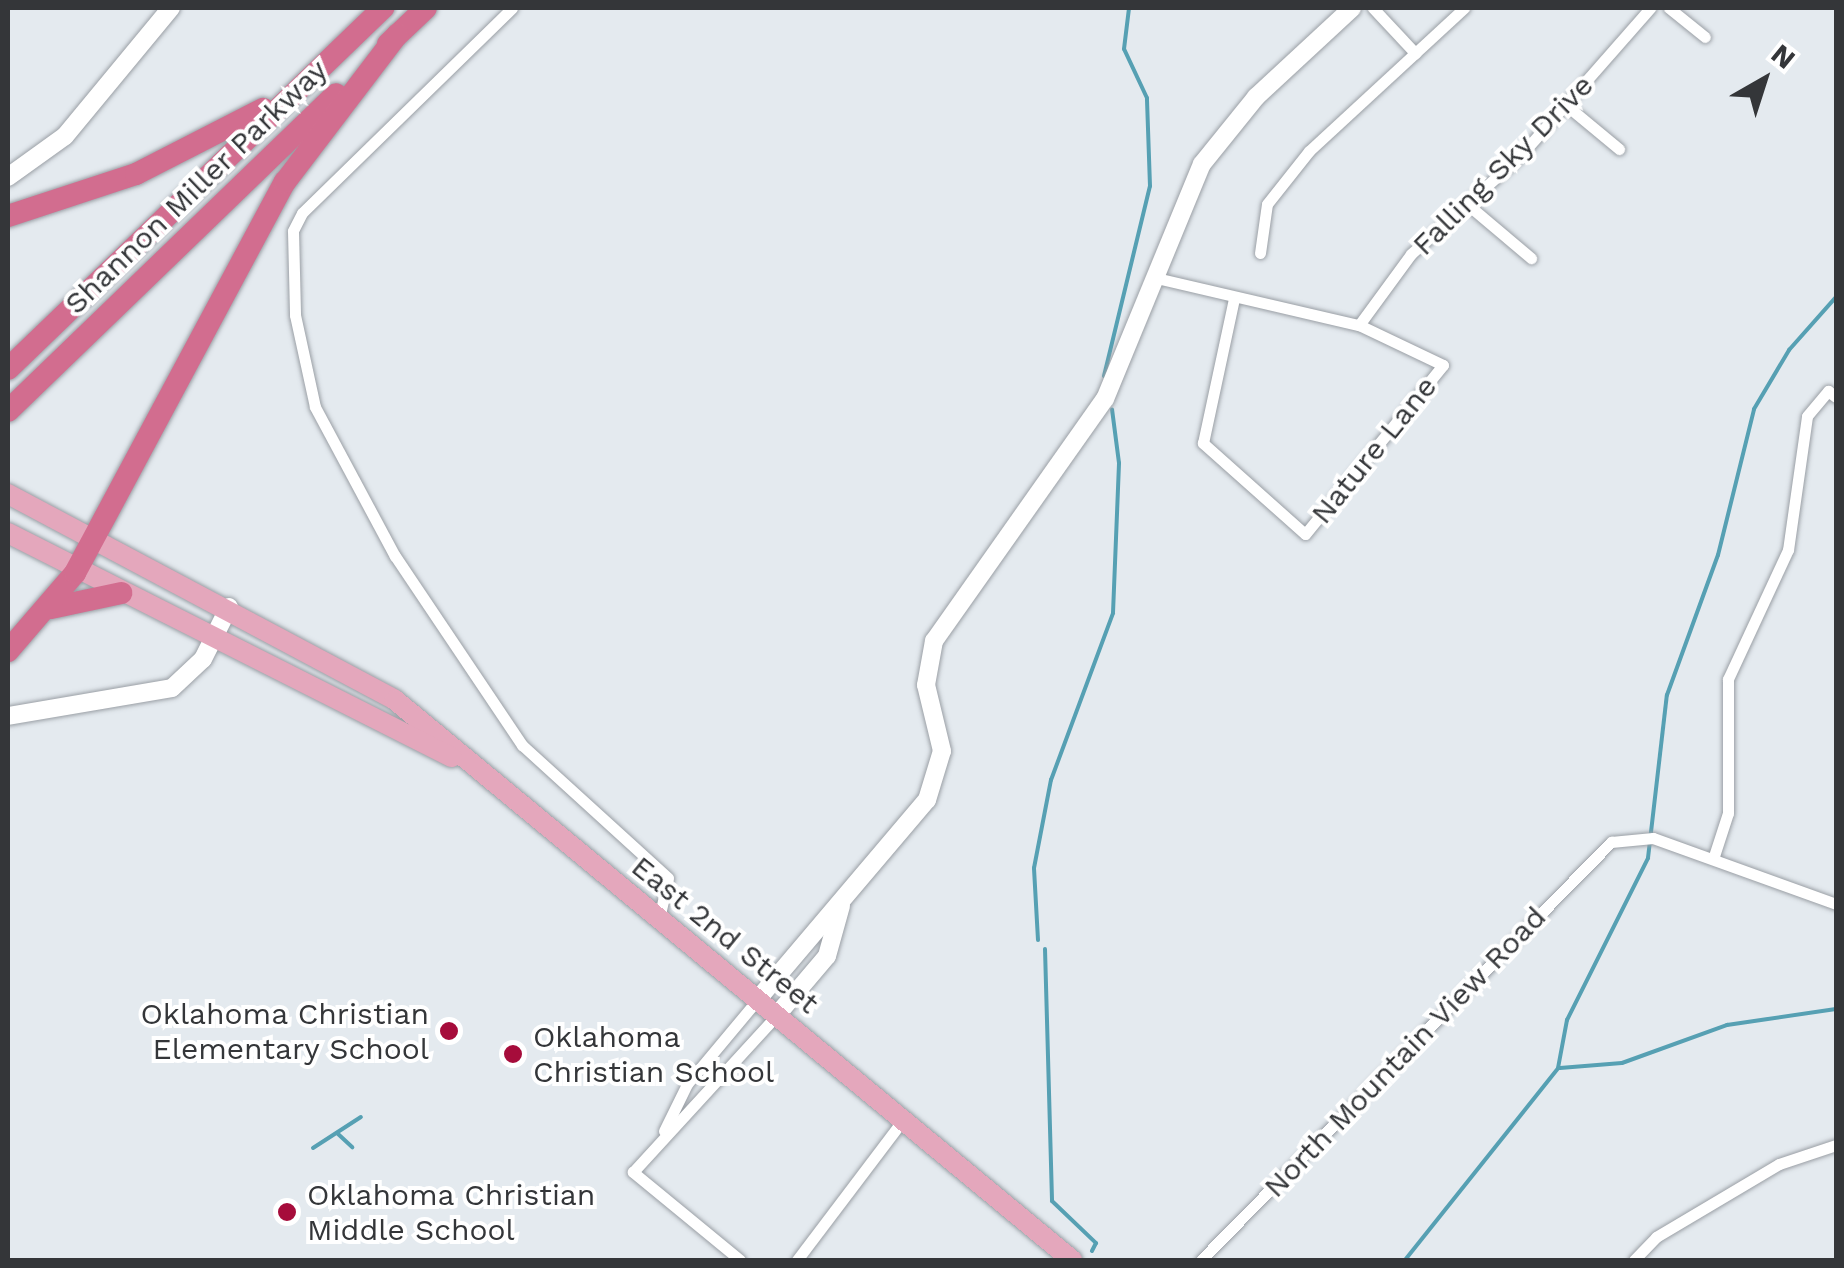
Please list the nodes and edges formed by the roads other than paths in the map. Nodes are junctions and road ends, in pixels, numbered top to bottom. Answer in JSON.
{"nodes":[{"id":1,"x":171,"y":8,"type":"edge"},
{"id":2,"x":382,"y":8,"type":"edge"},
{"id":3,"x":426,"y":8,"type":"edge"},
{"id":4,"x":512,"y":8,"type":"edge"},
{"id":5,"x":1352,"y":8,"type":"edge"},
{"id":6,"x":1374,"y":8,"type":"edge"},
{"id":7,"x":1464,"y":8,"type":"edge"},
{"id":8,"x":1650,"y":8,"type":"edge"},
{"id":9,"x":1669,"y":8,"type":"edge"},
{"id":10,"x":397,"y":35,"type":"junction"},
{"id":11,"x":1705,"y":37,"type":"dead end"},
{"id":12,"x":1415,"y":53,"type":"junction"},
{"id":13,"x":292,"y":93,"type":"junction"},
{"id":14,"x":1566,"y":105,"type":"junction"},
{"id":15,"x":1619,"y":148,"type":"dead end"},
{"id":16,"x":8,"y":177,"type":"edge"},
{"id":17,"x":1467,"y":204,"type":"junction"},
{"id":18,"x":8,"y":216,"type":"edge"},
{"id":19,"x":1260,"y":253,"type":"dead end"},
{"id":20,"x":1531,"y":258,"type":"dead end"},
{"id":21,"x":1152,"y":278,"type":"junction"},
{"id":22,"x":1234,"y":298,"type":"junction"},
{"id":23,"x":1359,"y":325,"type":"junction"},
{"id":24,"x":8,"y":368,"type":"edge"},
{"id":25,"x":1836,"y":397,"type":"edge"},
{"id":26,"x":8,"y":410,"type":"edge"},
{"id":27,"x":8,"y":494,"type":"edge"},
{"id":28,"x":8,"y":533,"type":"edge"},
{"id":29,"x":91,"y":543,"type":"junction"},
{"id":30,"x":75,"y":572,"type":"junction"},
{"id":31,"x":121,"y":592,"type":"junction"},
{"id":32,"x":229,"y":607,"type":"junction"},
{"id":33,"x":48,"y":610,"type":"junction"},
{"id":34,"x":216,"y":637,"type":"junction"},
{"id":35,"x":8,"y":651,"type":"edge"},
{"id":36,"x":8,"y":716,"type":"edge"},
{"id":37,"x":474,"y":769,"type":"junction"},
{"id":38,"x":1714,"y":856,"type":"junction"},
{"id":39,"x":842,"y":904,"type":"junction"},
{"id":40,"x":1836,"y":904,"type":"edge"},
{"id":41,"x":659,"y":919,"type":"junction"},
{"id":42,"x":758,"y":999,"type":"junction"},
{"id":43,"x":777,"y":1015,"type":"junction"},
{"id":44,"x":902,"y":1121,"type":"junction"},
{"id":45,"x":663,"y":1134,"type":"junction"},
{"id":46,"x":1836,"y":1145,"type":"edge"},
{"id":47,"x":740,"y":1260,"type":"edge"},
{"id":48,"x":796,"y":1260,"type":"edge"},
{"id":49,"x":1072,"y":1260,"type":"edge"},
{"id":50,"x":1201,"y":1260,"type":"edge"},
{"id":51,"x":1634,"y":1260,"type":"edge"}],
"edges":[{"from":1,"to":16,"type":"street"},
{"from":2,"to":13,"type":"highway","name":"Shannon Miller Parkway"},
{"from":3,"to":10,"type":"highway","name":"Shannon Miller Parkway"},
{"from":4,"to":41,"type":"street"},
{"from":5,"to":21,"type":"street"},
{"from":6,"to":12,"type":"street"},
{"from":7,"to":12,"type":"street"},
{"from":8,"to":14,"type":"street","name":"Falling Sky Drive"},
{"from":9,"to":11,"type":"street"},
{"from":10,"to":26,"type":"highway","name":"Shannon Miller Parkway"},
{"from":10,"to":29,"type":"highway"},
{"from":12,"to":19,"type":"street"},
{"from":13,"to":18,"type":"highway"},
{"from":13,"to":24,"type":"highway","name":"Shannon Miller Parkway"},
{"from":14,"to":15,"type":"street"},
{"from":14,"to":17,"type":"street","name":"Falling Sky Drive"},
{"from":17,"to":20,"type":"street"},
{"from":17,"to":23,"type":"street","name":"Falling Sky Drive"},
{"from":21,"to":22,"type":"street"},
{"from":21,"to":39,"type":"street"},
{"from":22,"to":23,"type":"street"},
{"from":22,"to":23,"type":"street","name":"Nature Lane"},
{"from":25,"to":38,"type":"street"},
{"from":27,"to":29,"type":"main road","name":"East 2nd Street"},
{"from":28,"to":30,"type":"main road","name":"East 2nd Street"},
{"from":29,"to":30,"type":"highway"},
{"from":29,"to":32,"type":"main road","name":"East 2nd Street"},
{"from":30,"to":31,"type":"main road","name":"East 2nd Street"},
{"from":30,"to":33,"type":"highway"},
{"from":31,"to":33,"type":"highway"},
{"from":31,"to":34,"type":"main road","name":"East 2nd Street"},
{"from":32,"to":34,"type":"street"},
{"from":32,"to":37,"type":"main road","name":"East 2nd Street"},
{"from":33,"to":35,"type":"highway"},
{"from":34,"to":36,"type":"street"},
{"from":34,"to":37,"type":"main road","name":"East 2nd Street"},
{"from":37,"to":41,"type":"main road","name":"East 2nd Street"},
{"from":38,"to":40,"type":"street","name":"North Mountain View Road"},
{"from":38,"to":50,"type":"street","name":"North Mountain View Road"},
{"from":39,"to":42,"type":"street"},
{"from":39,"to":43,"type":"street"},
{"from":41,"to":42,"type":"main road","name":"East 2nd Street"},
{"from":42,"to":43,"type":"main road","name":"East 2nd Street"},
{"from":42,"to":45,"type":"street"},
{"from":43,"to":44,"type":"main road","name":"East 2nd Street"},
{"from":43,"to":45,"type":"street"},
{"from":44,"to":48,"type":"street"},
{"from":44,"to":49,"type":"main road","name":"East 2nd Street"},
{"from":45,"to":47,"type":"street"},
{"from":46,"to":51,"type":"street"}]}
